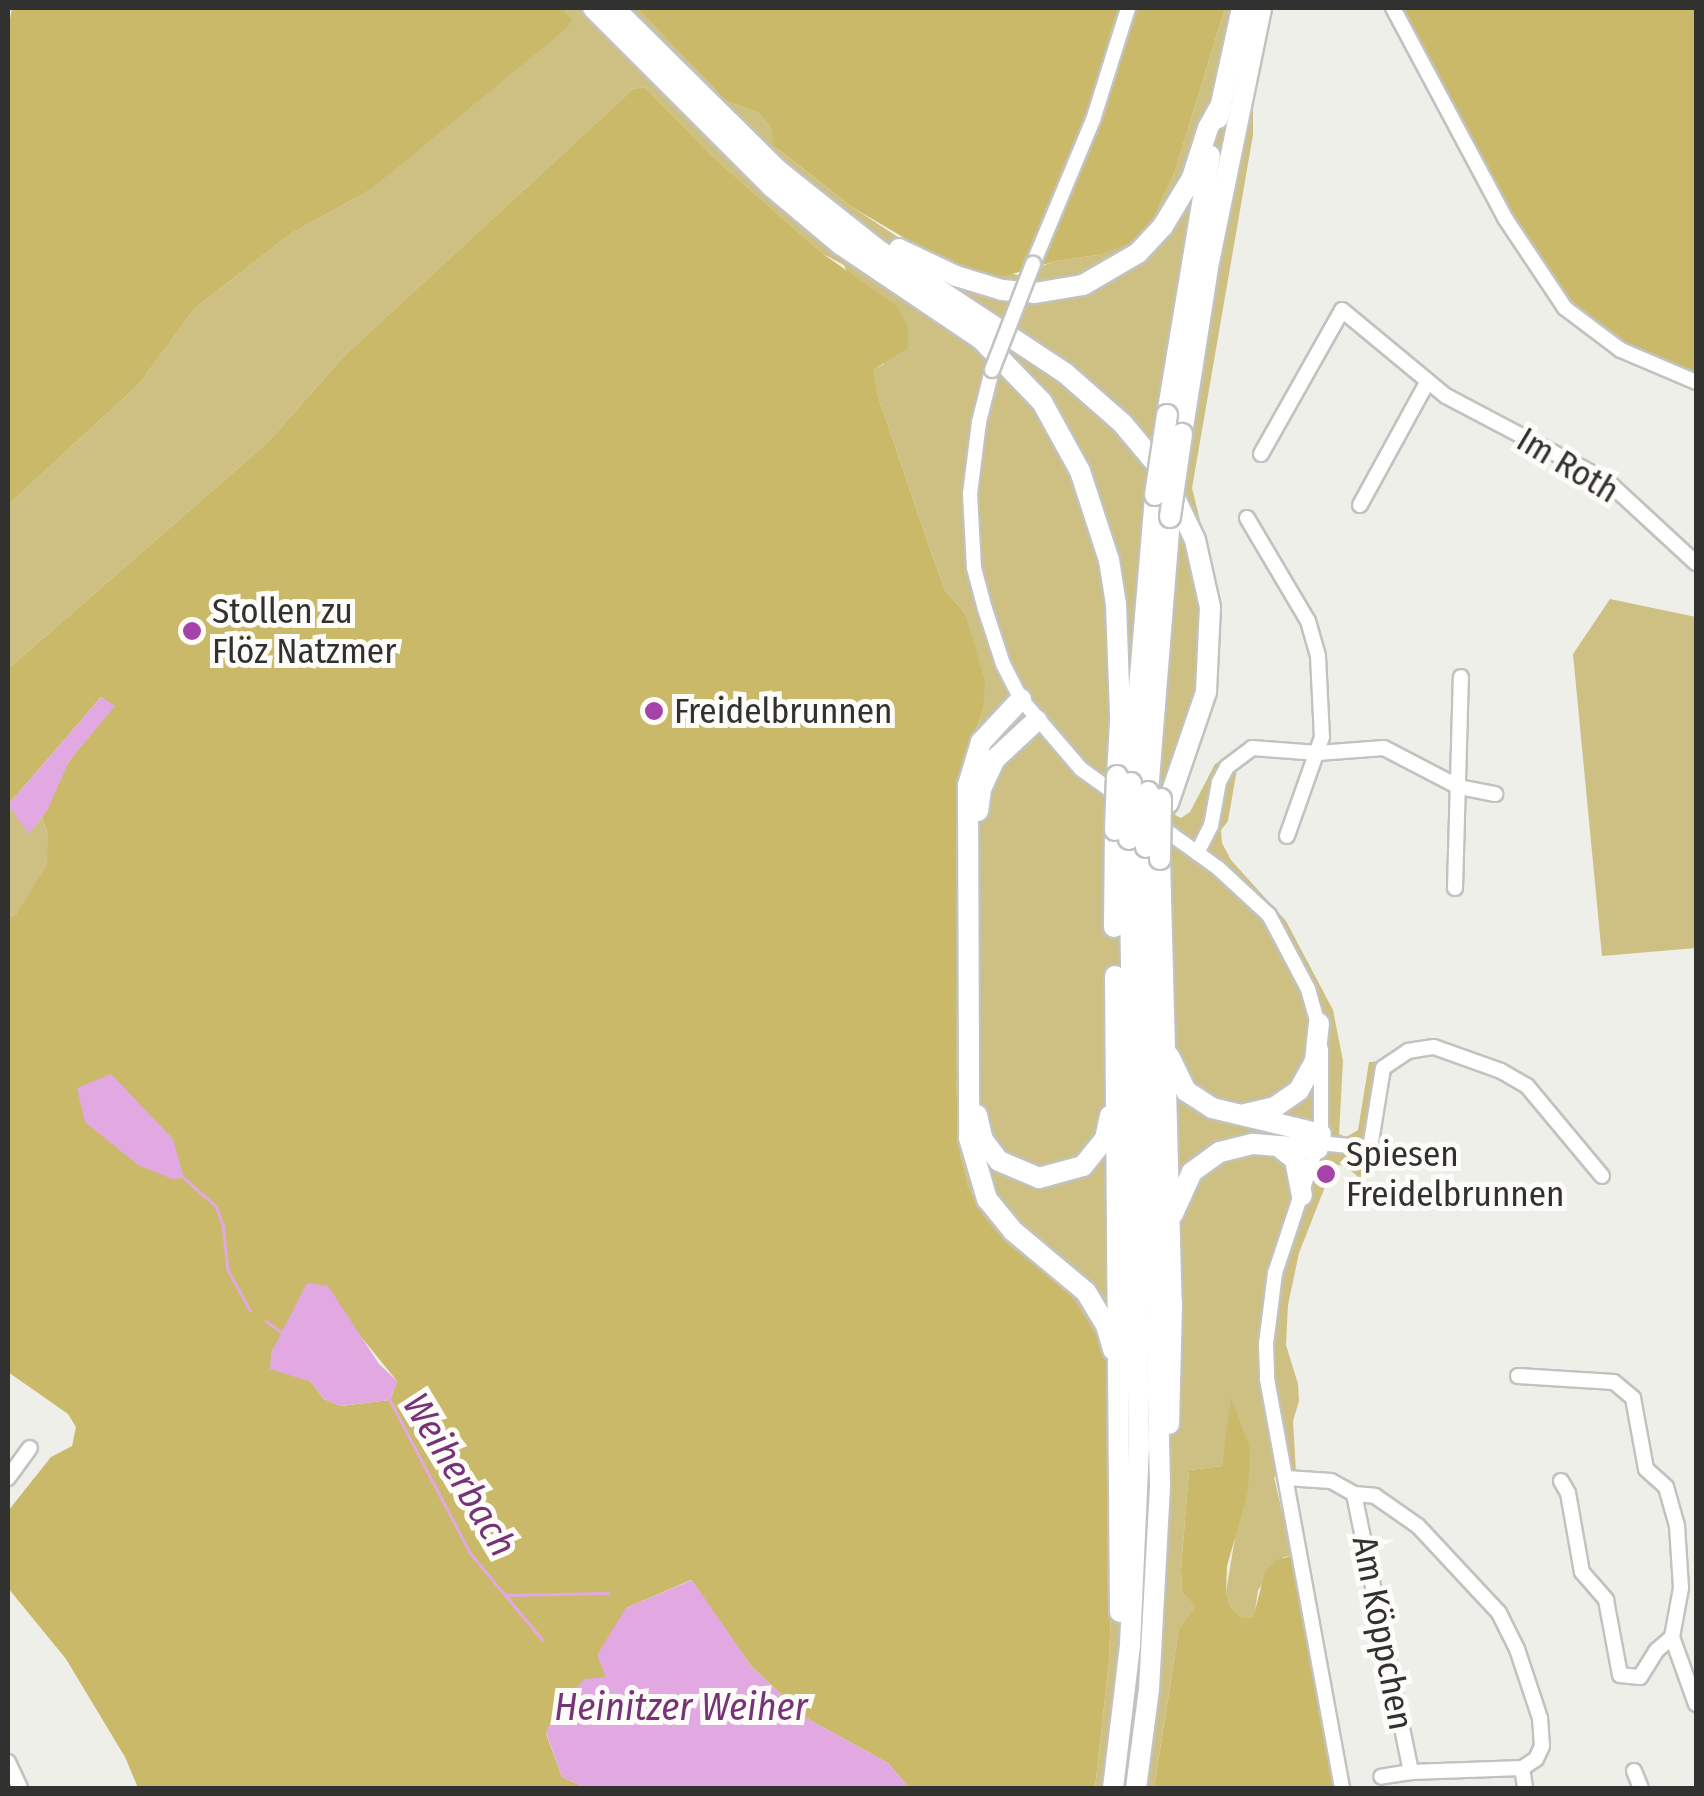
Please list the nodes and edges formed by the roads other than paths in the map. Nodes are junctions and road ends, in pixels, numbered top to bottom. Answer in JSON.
{"nodes":[{"id":1,"x":593,"y":8,"type":"edge"},
{"id":2,"x":614,"y":8,"type":"edge"},
{"id":3,"x":1128,"y":8,"type":"edge"},
{"id":4,"x":1242,"y":8,"type":"edge"},
{"id":5,"x":1261,"y":8,"type":"edge"},
{"id":6,"x":1393,"y":8,"type":"edge"},
{"id":7,"x":1219,"y":108,"type":"junction"},
{"id":8,"x":822,"y":208,"type":"junction"},
{"id":9,"x":1428,"y":381,"type":"junction"},
{"id":10,"x":1696,"y":382,"type":"edge"},
{"id":11,"x":1261,"y":454,"type":"dead end"},
{"id":12,"x":1360,"y":505,"type":"dead end"},
{"id":13,"x":1248,"y":518,"type":"dead end"},
{"id":14,"x":1151,"y":530,"type":"junction"},
{"id":15,"x":1696,"y":563,"type":"edge"},
{"id":16,"x":1461,"y":676,"type":"dead end"},
{"id":17,"x":1021,"y":699,"type":"junction"},
{"id":18,"x":1120,"y":714,"type":"junction"},
{"id":19,"x":1037,"y":720,"type":"junction"},
{"id":20,"x":1318,"y":753,"type":"junction"},
{"id":21,"x":1459,"y":787,"type":"junction"},
{"id":22,"x":1145,"y":791,"type":"junction"},
{"id":23,"x":1496,"y":794,"type":"dead end"},
{"id":24,"x":1287,"y":836,"type":"dead end"},
{"id":25,"x":1138,"y":844,"type":"junction"},
{"id":26,"x":1197,"y":853,"type":"junction"},
{"id":27,"x":1455,"y":888,"type":"dead end"},
{"id":28,"x":1163,"y":998,"type":"junction"},
{"id":29,"x":1318,"y":1023,"type":"junction"},
{"id":30,"x":1116,"y":1070,"type":"junction"},
{"id":31,"x":1232,"y":1115,"type":"junction"},
{"id":32,"x":1319,"y":1142,"type":"junction"},
{"id":33,"x":1278,"y":1146,"type":"junction"},
{"id":34,"x":1602,"y":1176,"type":"dead end"},
{"id":35,"x":1302,"y":1195,"type":"junction"},
{"id":36,"x":1169,"y":1231,"type":"junction"},
{"id":37,"x":1518,"y":1376,"type":"dead end"},
{"id":38,"x":1121,"y":1405,"type":"junction"},
{"id":39,"x":30,"y":1448,"type":"dead end"},
{"id":40,"x":8,"y":1478,"type":"edge"},
{"id":41,"x":1286,"y":1478,"type":"junction"},
{"id":42,"x":1561,"y":1481,"type":"dead end"},
{"id":43,"x":1160,"y":1485,"type":"junction"},
{"id":44,"x":1354,"y":1494,"type":"junction"},
{"id":45,"x":1672,"y":1637,"type":"junction"},
{"id":46,"x":1696,"y":1704,"type":"edge"},
{"id":47,"x":1124,"y":1709,"type":"junction"},
{"id":48,"x":8,"y":1762,"type":"edge"},
{"id":49,"x":1522,"y":1768,"type":"junction"},
{"id":50,"x":1411,"y":1772,"type":"junction"},
{"id":51,"x":1634,"y":1772,"type":"dead end"},
{"id":52,"x":1381,"y":1777,"type":"dead end"},
{"id":53,"x":20,"y":1788,"type":"edge"},
{"id":54,"x":1113,"y":1788,"type":"edge"},
{"id":55,"x":1136,"y":1788,"type":"edge"},
{"id":56,"x":1342,"y":1788,"type":"edge"},
{"id":57,"x":1525,"y":1788,"type":"edge"},
{"id":58,"x":1641,"y":1788,"type":"edge"}],
"edges":[{"from":1,"to":18,"type":"highway"},
{"from":2,"to":8,"type":"highway"},
{"from":3,"to":17,"type":"street","bridge":true},
{"from":4,"to":7,"type":"highway"},
{"from":5,"to":22,"type":"highway","bridge":true},
{"from":6,"to":10,"type":"street"},
{"from":7,"to":8,"type":"highway"},
{"from":7,"to":14,"type":"highway","bridge":true},
{"from":8,"to":22,"type":"highway"},
{"from":9,"to":11,"type":"street","name":"Im Roth"},
{"from":9,"to":12,"type":"street"},
{"from":9,"to":15,"type":"street","name":"Im Roth"},
{"from":13,"to":20,"type":"street"},
{"from":14,"to":18,"type":"highway"},
{"from":14,"to":22,"type":"highway"},
{"from":16,"to":21,"type":"street"},
{"from":17,"to":19,"type":"street"},
{"from":17,"to":38,"type":"highway"},
{"from":18,"to":22,"type":"highway"},
{"from":19,"to":26,"type":"street"},
{"from":19,"to":30,"type":"highway"},
{"from":20,"to":21,"type":"street"},
{"from":20,"to":24,"type":"street"},
{"from":20,"to":26,"type":"street"},
{"from":21,"to":23,"type":"street"},
{"from":21,"to":27,"type":"street"},
{"from":22,"to":25,"type":"highway","bridge":true},
{"from":22,"to":25,"type":"highway","bridge":true},
{"from":25,"to":28,"type":"highway"},
{"from":25,"to":30,"type":"highway"},
{"from":25,"to":43,"type":"highway"},
{"from":25,"to":47,"type":"highway"},
{"from":26,"to":29,"type":"street"},
{"from":28,"to":31,"type":"highway"},
{"from":28,"to":36,"type":"highway"},
{"from":29,"to":31,"type":"highway"},
{"from":29,"to":32,"type":"street"},
{"from":30,"to":38,"type":"highway"},
{"from":31,"to":32,"type":"highway"},
{"from":32,"to":33,"type":"highway"},
{"from":32,"to":34,"type":"street"},
{"from":32,"to":35,"type":"street"},
{"from":33,"to":35,"type":"highway"},
{"from":33,"to":36,"type":"highway"},
{"from":35,"to":41,"type":"street"},
{"from":36,"to":43,"type":"highway"},
{"from":37,"to":45,"type":"street"},
{"from":38,"to":47,"type":"highway"},
{"from":39,"to":40,"type":"street"},
{"from":41,"to":44,"type":"street","name":"Am Köppchen"},
{"from":41,"to":56,"type":"street"},
{"from":42,"to":45,"type":"street"},
{"from":43,"to":55,"type":"highway"},
{"from":44,"to":49,"type":"street","name":"Am Köppchen"},
{"from":44,"to":50,"type":"street","name":"Am Köppchen"},
{"from":45,"to":46,"type":"street"},
{"from":47,"to":54,"type":"highway"},
{"from":48,"to":53,"type":"street"},
{"from":49,"to":50,"type":"street","name":"Am Köppchen"},
{"from":49,"to":57,"type":"street"},
{"from":50,"to":52,"type":"street","name":"Am Köppchen"},
{"from":51,"to":58,"type":"street"}]}
